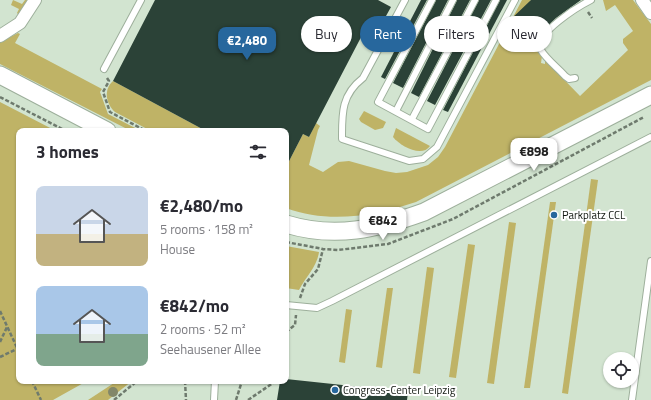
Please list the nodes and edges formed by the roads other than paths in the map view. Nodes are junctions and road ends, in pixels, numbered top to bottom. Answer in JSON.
{"nodes":[{"id":1,"x":36,"y":0,"type":"edge"},
{"id":2,"x":141,"y":0,"type":"edge"},
{"id":3,"x":405,"y":0,"type":"edge"},
{"id":4,"x":432,"y":0,"type":"edge"},
{"id":5,"x":453,"y":0,"type":"edge"},
{"id":6,"x":475,"y":0,"type":"edge"},
{"id":7,"x":496,"y":0,"type":"edge"},
{"id":8,"x":515,"y":0,"type":"edge"},
{"id":9,"x":591,"y":0,"type":"edge"},
{"id":10,"x":642,"y":0,"type":"edge"},
{"id":11,"x":651,"y":13,"type":"edge"},
{"id":12,"x":0,"y":36,"type":"edge"},
{"id":13,"x":104,"y":69,"type":"road end"},
{"id":14,"x":0,"y":75,"type":"edge"},
{"id":15,"x":575,"y":78,"type":"dead end"},
{"id":16,"x":651,"y":95,"type":"edge"},
{"id":17,"x":396,"y":111,"type":"junction"},
{"id":18,"x":412,"y":120,"type":"junction"},
{"id":19,"x":101,"y":128,"type":"edge"},
{"id":20,"x":651,"y":137,"type":"edge"},
{"id":21,"x":289,"y":225,"type":"edge"},
{"id":22,"x":651,"y":261,"type":"edge"},
{"id":23,"x":289,"y":305,"type":"edge"},
{"id":24,"x":215,"y":384,"type":"edge"},
{"id":25,"x":214,"y":400,"type":"edge"},
{"id":26,"x":632,"y":400,"type":"edge"}],
"edges":[{"from":1,"to":12,"type":"street"},
{"from":2,"to":13,"type":"lane"},
{"from":3,"to":8,"type":"lane"},
{"from":4,"to":17,"type":"lane"},
{"from":5,"to":17,"type":"lane"},
{"from":6,"to":18,"type":"lane"},
{"from":7,"to":18,"type":"lane"},
{"from":9,"to":15,"type":"lane"},
{"from":10,"to":11,"type":"street"},
{"from":14,"to":19,"type":"main road"},
{"from":16,"to":21,"type":"main road"},
{"from":17,"to":18,"type":"lane"},
{"from":20,"to":23,"type":"lane"},
{"from":22,"to":26,"type":"lane"},
{"from":24,"to":25,"type":"lane"}]}
